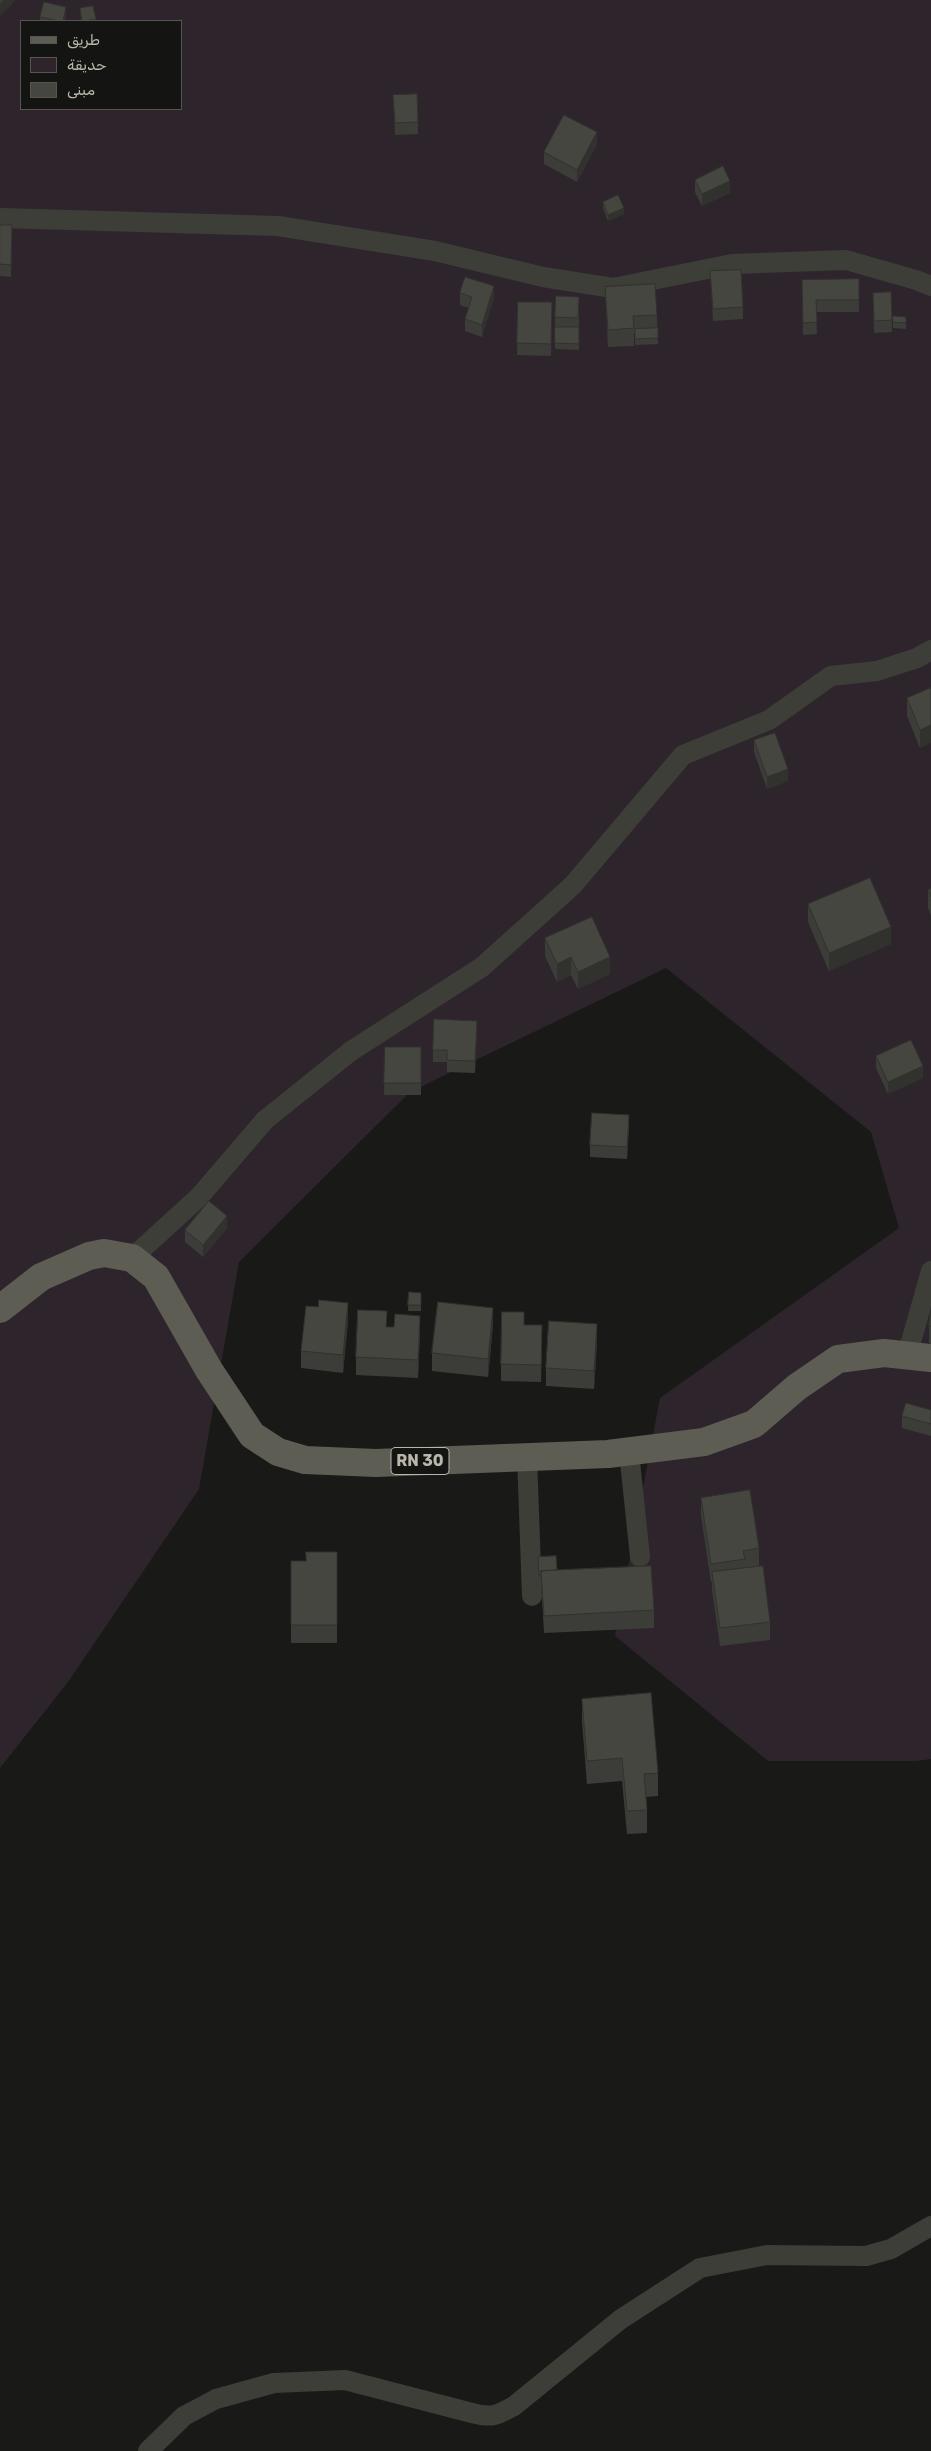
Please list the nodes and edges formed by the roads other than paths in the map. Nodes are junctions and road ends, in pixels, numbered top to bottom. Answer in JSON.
{"nodes":[{"id":1,"x":0,"y":218,"type":"edge"},
{"id":2,"x":931,"y":286,"type":"edge"},
{"id":3,"x":931,"y":650,"type":"edge"},
{"id":4,"x":132,"y":1258,"type":"junction"},
{"id":5,"x":931,"y":1271,"type":"edge"},
{"id":6,"x":0,"y":1309,"type":"edge"},
{"id":7,"x":919,"y":1357,"type":"edge"},
{"id":8,"x":628,"y":1452,"type":"junction"},
{"id":9,"x":528,"y":1457,"type":"junction"},
{"id":10,"x":640,"y":1557,"type":"dead end"},
{"id":11,"x":532,"y":1596,"type":"dead end"},
{"id":12,"x":931,"y":2226,"type":"edge"},
{"id":13,"x":148,"y":2451,"type":"edge"}],
"edges":[{"from":1,"to":2,"type":"street"},
{"from":3,"to":4,"type":"street"},
{"from":4,"to":6,"type":"main road","number":"RN 30"},
{"from":4,"to":9,"type":"main road","number":"RN 30"},
{"from":5,"to":7,"type":"street"},
{"from":7,"to":8,"type":"main road","number":"RN 30"},
{"from":8,"to":9,"type":"main road","number":"RN 30"},
{"from":8,"to":10,"type":"street"},
{"from":9,"to":11,"type":"street"},
{"from":12,"to":13,"type":"street"}]}
